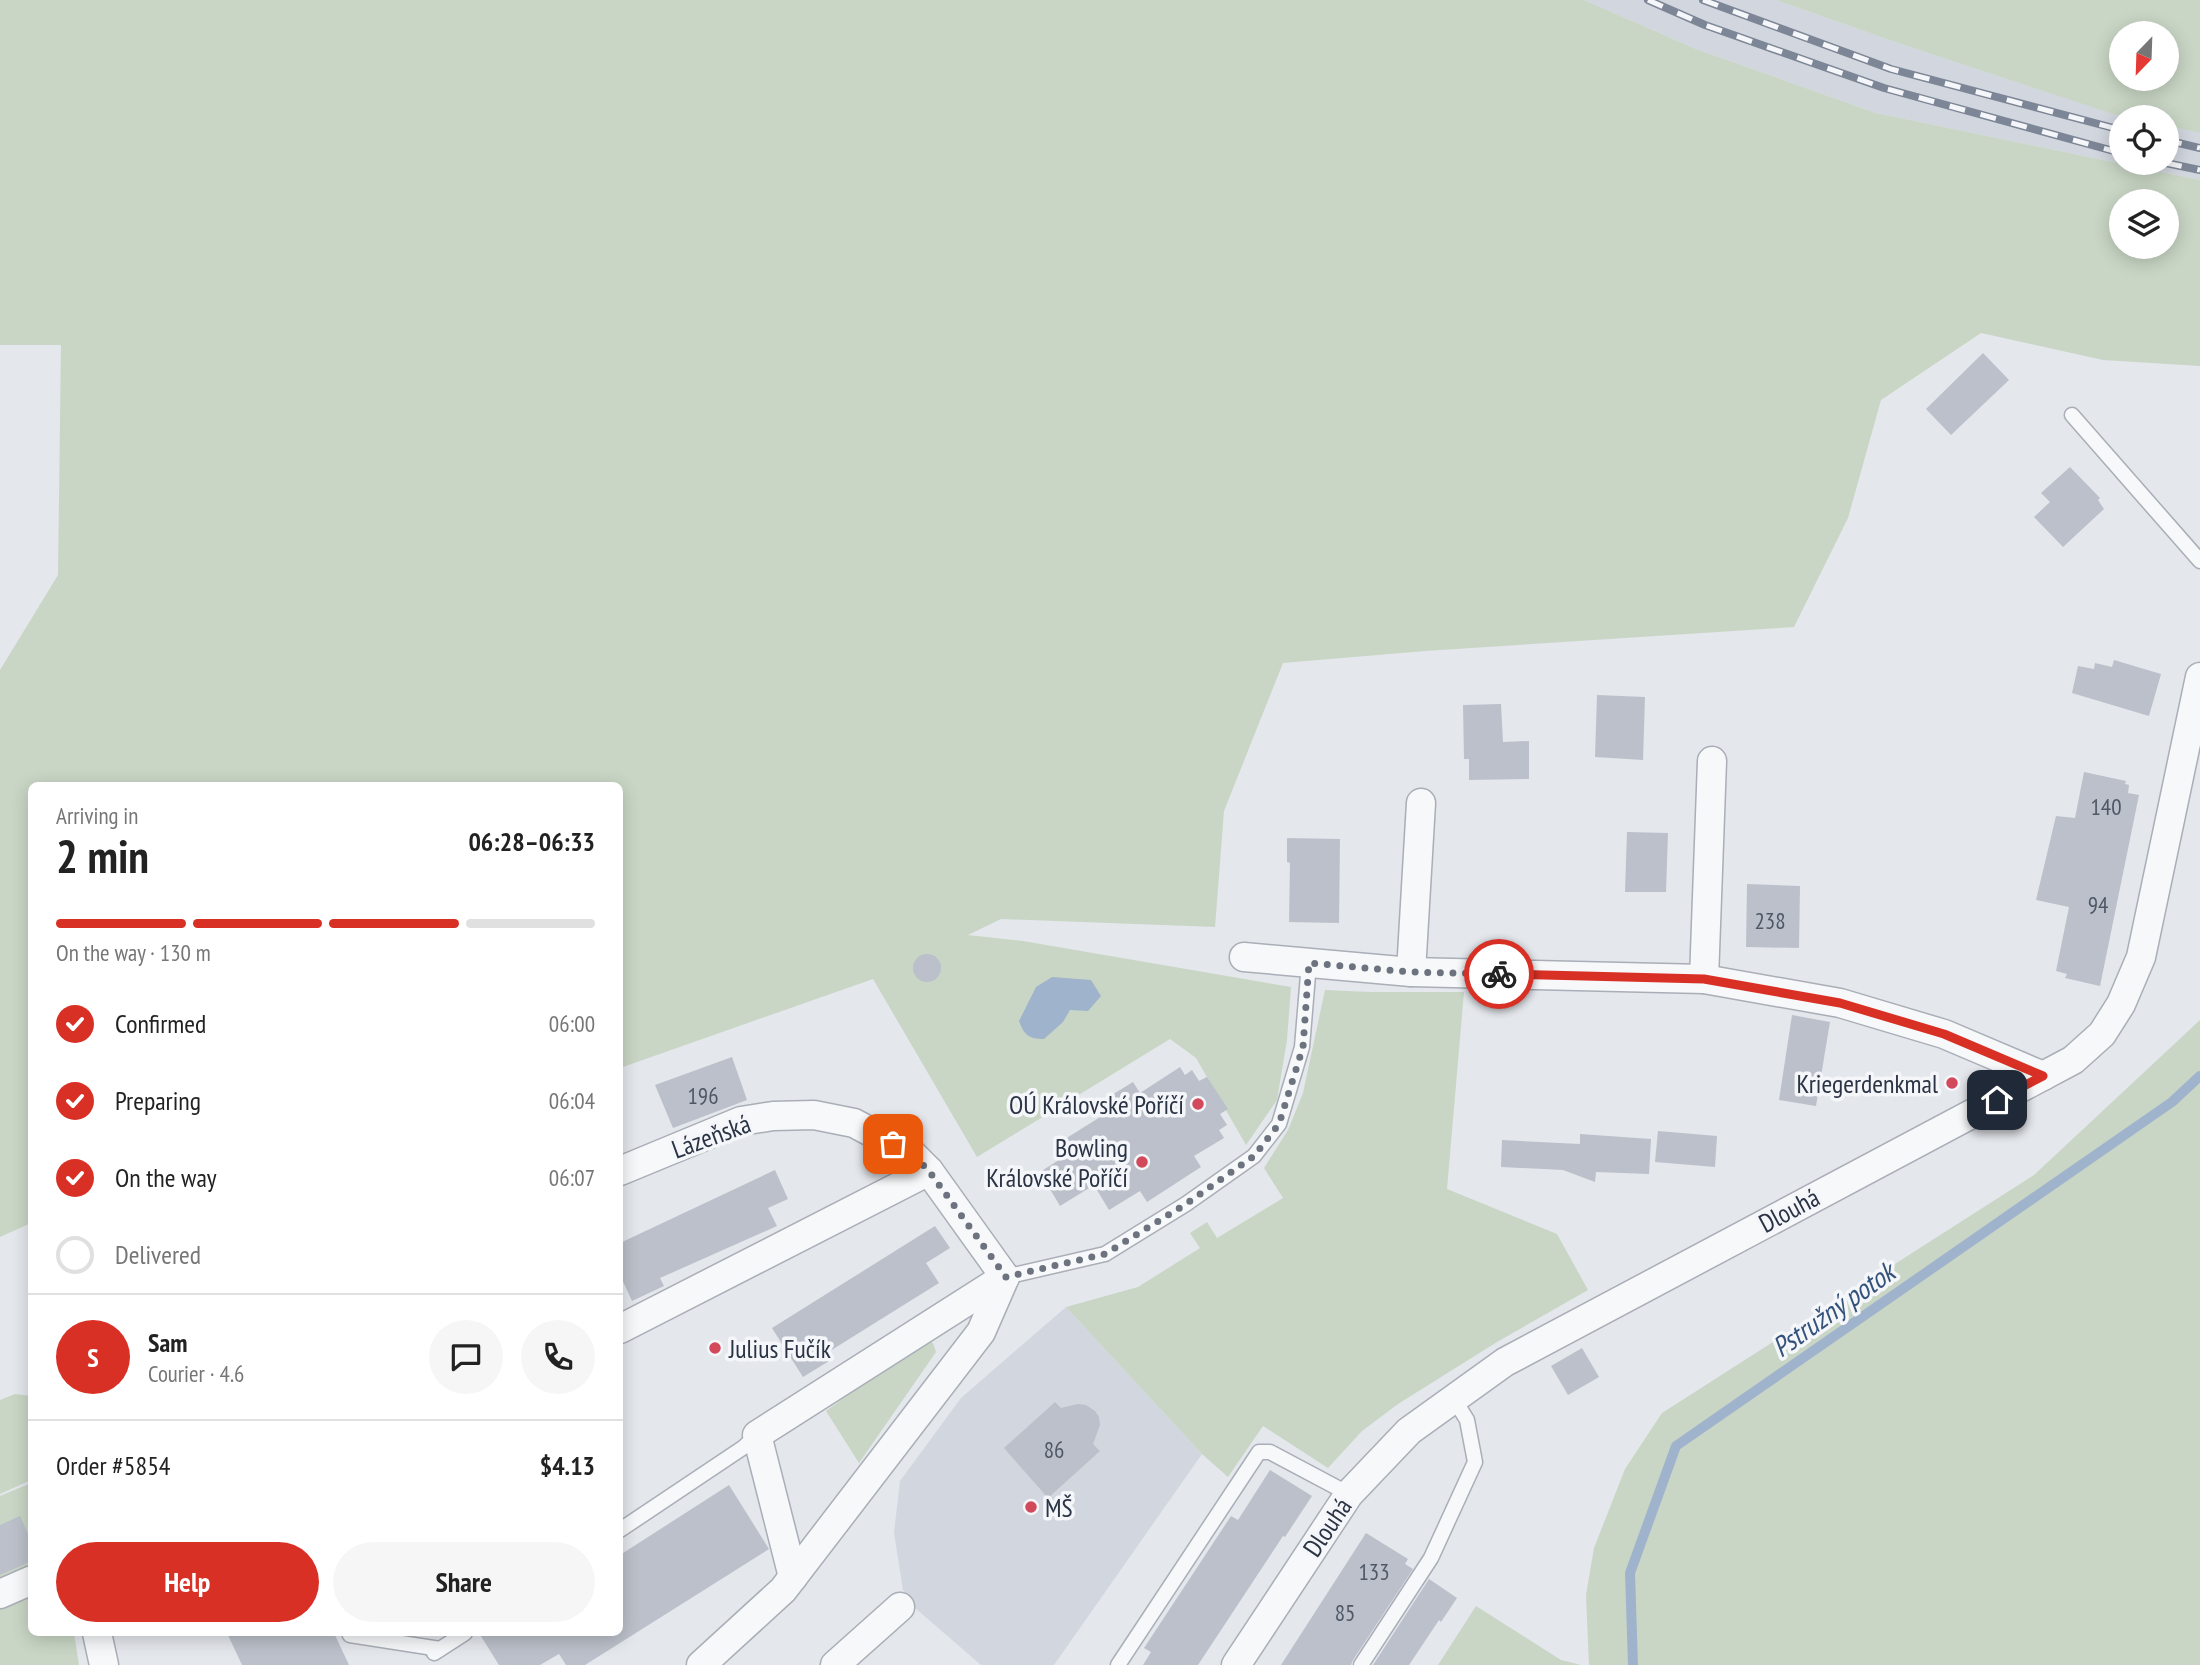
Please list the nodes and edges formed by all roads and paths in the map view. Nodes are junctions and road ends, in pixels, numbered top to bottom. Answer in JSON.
{"nodes":[{"id":1,"x":2071,"y":415,"type":"dead end"},
{"id":2,"x":2200,"y":561,"type":"edge"},
{"id":3,"x":2200,"y":677,"type":"edge"},
{"id":4,"x":1712,"y":761,"type":"dead end"},
{"id":5,"x":1421,"y":803,"type":"dead end"},
{"id":6,"x":1244,"y":957,"type":"dead end"},
{"id":7,"x":1309,"y":963,"type":"junction"},
{"id":8,"x":1411,"y":972,"type":"junction"},
{"id":9,"x":1704,"y":979,"type":"junction"},
{"id":10,"x":2043,"y":1076,"type":"junction"},
{"id":11,"x":623,"y":1170,"type":"edge"},
{"id":12,"x":929,"y":1171,"type":"junction"},
{"id":13,"x":1006,"y":1277,"type":"junction"},
{"id":14,"x":623,"y":1327,"type":"edge"},
{"id":15,"x":1454,"y":1399,"type":"junction"},
{"id":16,"x":757,"y":1435,"type":"junction"},
{"id":17,"x":1349,"y":1494,"type":"junction"},
{"id":18,"x":623,"y":1528,"type":"edge"},
{"id":19,"x":793,"y":1577,"type":"junction"},
{"id":20,"x":28,"y":1582,"type":"edge"},
{"id":21,"x":0,"y":1594,"type":"edge"},
{"id":22,"x":900,"y":1607,"type":"dead end"},
{"id":23,"x":98,"y":1636,"type":"edge"},
{"id":24,"x":350,"y":1636,"type":"edge"},
{"id":25,"x":460,"y":1636,"type":"edge"},
{"id":26,"x":104,"y":1665,"type":"edge"},
{"id":27,"x":701,"y":1665,"type":"edge"},
{"id":28,"x":835,"y":1665,"type":"edge"},
{"id":29,"x":1118,"y":1665,"type":"edge"},
{"id":30,"x":1236,"y":1665,"type":"edge"},
{"id":31,"x":1361,"y":1665,"type":"edge"}],
"edges":[{"from":1,"to":2,"type":"lane"},
{"from":3,"to":10,"type":"street","name":"Dlouhá"},
{"from":4,"to":9,"type":"street"},
{"from":5,"to":8,"type":"street"},
{"from":6,"to":7,"type":"street"},
{"from":7,"to":8,"type":"street"},
{"from":7,"to":13,"type":"lane"},
{"from":8,"to":9,"type":"street"},
{"from":9,"to":10,"type":"street"},
{"from":10,"to":15,"type":"street","name":"Dlouhá"},
{"from":11,"to":12,"type":"street","name":"Lázeňská"},
{"from":12,"to":13,"type":"street","name":"Lázeňská"},
{"from":12,"to":14,"type":"street"},
{"from":13,"to":16,"type":"street"},
{"from":13,"to":19,"type":"street"},
{"from":15,"to":17,"type":"street","name":"Dlouhá"},
{"from":15,"to":31,"type":"lane"},
{"from":16,"to":18,"type":"lane"},
{"from":16,"to":19,"type":"street"},
{"from":17,"to":29,"type":"lane"},
{"from":17,"to":30,"type":"street","name":"Dlouhá"},
{"from":19,"to":27,"type":"street"},
{"from":20,"to":21,"type":"street"},
{"from":22,"to":28,"type":"street"},
{"from":23,"to":26,"type":"street"},
{"from":24,"to":25,"type":"lane"}]}
